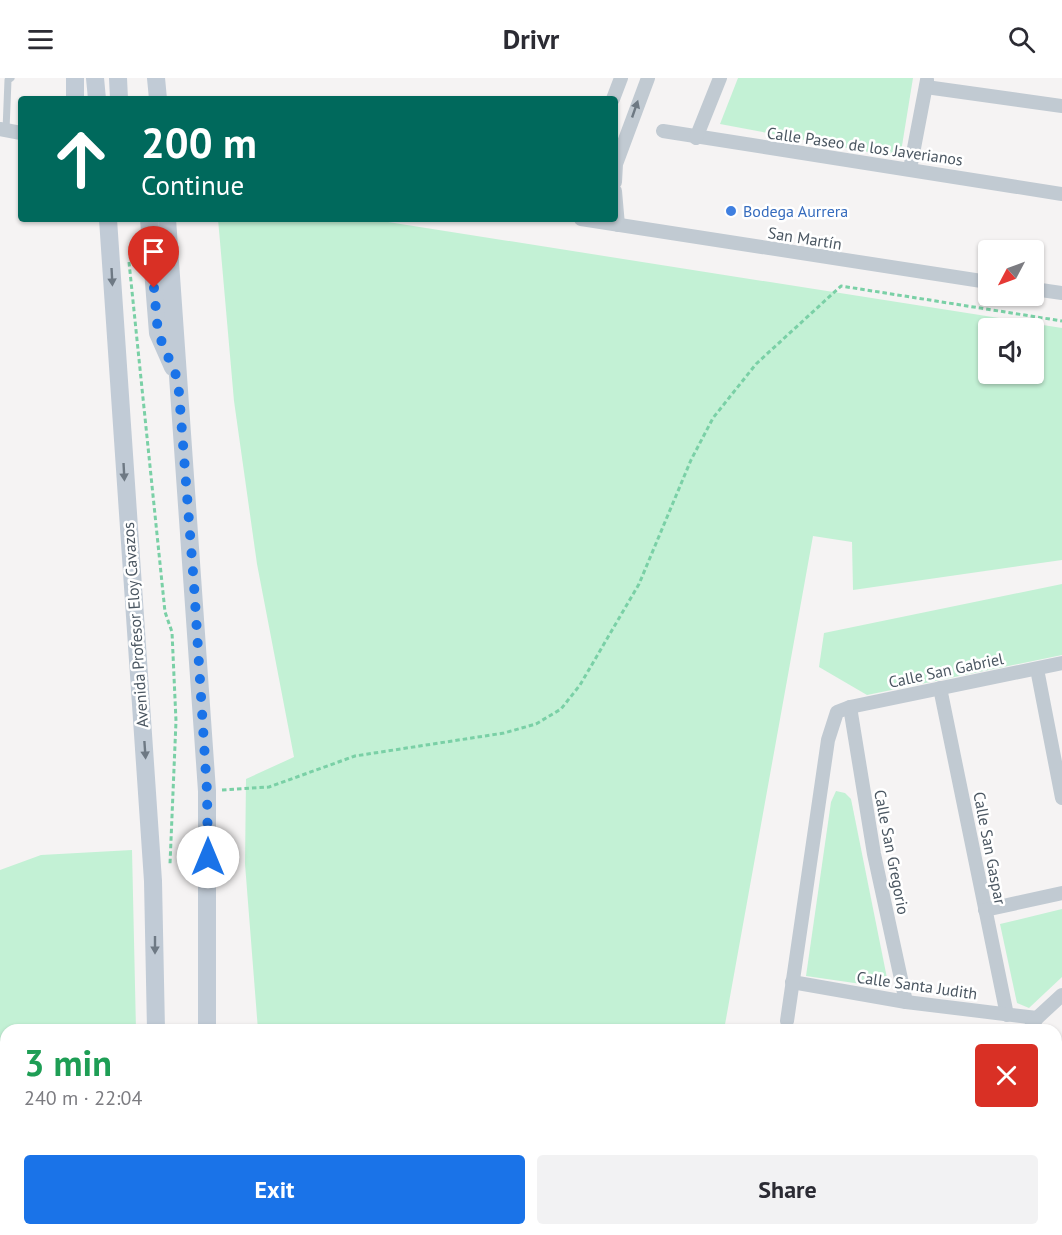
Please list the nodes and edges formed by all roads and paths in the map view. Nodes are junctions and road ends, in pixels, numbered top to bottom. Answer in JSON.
{"nodes":[{"id":1,"x":11,"y":78,"type":"edge"},
{"id":2,"x":75,"y":78,"type":"edge"},
{"id":3,"x":95,"y":78,"type":"edge"},
{"id":4,"x":118,"y":78,"type":"edge"},
{"id":5,"x":621,"y":78,"type":"edge"},
{"id":6,"x":648,"y":78,"type":"edge"},
{"id":7,"x":720,"y":78,"type":"edge"},
{"id":8,"x":927,"y":82,"type":"edge"},
{"id":9,"x":75,"y":96,"type":"edge"},
{"id":10,"x":97,"y":96,"type":"edge"},
{"id":11,"x":119,"y":96,"type":"edge"},
{"id":12,"x":614,"y":96,"type":"edge"},
{"id":13,"x":1062,"y":106,"type":"edge"},
{"id":14,"x":3,"y":130,"type":"edge"},
{"id":15,"x":663,"y":131,"type":"dead end"},
{"id":16,"x":18,"y":133,"type":"edge"},
{"id":17,"x":696,"y":138,"type":"junction"},
{"id":18,"x":618,"y":159,"type":"edge"},
{"id":19,"x":910,"y":169,"type":"junction"},
{"id":20,"x":1062,"y":194,"type":"edge"},
{"id":21,"x":148,"y":222,"type":"edge"},
{"id":22,"x":167,"y":222,"type":"edge"},
{"id":23,"x":599,"y":222,"type":"edge"},
{"id":24,"x":618,"y":222,"type":"edge"},
{"id":25,"x":111,"y":224,"type":"edge"},
{"id":26,"x":618,"y":225,"type":"junction"},
{"id":27,"x":129,"y":261,"type":"dead end"},
{"id":28,"x":978,"y":280,"type":"edge"},
{"id":29,"x":1044,"y":290,"type":"edge"},
{"id":30,"x":1062,"y":293,"type":"edge"},
{"id":31,"x":1062,"y":321,"type":"edge"},
{"id":32,"x":178,"y":380,"type":"junction"},
{"id":33,"x":1062,"y":663,"type":"edge"},
{"id":34,"x":1037,"y":669,"type":"junction"},
{"id":35,"x":940,"y":688,"type":"junction"},
{"id":36,"x":844,"y":710,"type":"junction"},
{"id":37,"x":176,"y":740,"type":"dead end"},
{"id":38,"x":207,"y":791,"type":"junction"},
{"id":39,"x":1062,"y":798,"type":"edge"},
{"id":40,"x":1062,"y":892,"type":"edge"},
{"id":41,"x":986,"y":910,"type":"junction"},
{"id":42,"x":792,"y":982,"type":"junction"},
{"id":43,"x":1060,"y":1000,"type":"edge"},
{"id":44,"x":906,"y":1002,"type":"junction"},
{"id":45,"x":1007,"y":1014,"type":"junction"},
{"id":46,"x":1037,"y":1018,"type":"junction"},
{"id":47,"x":787,"y":1021,"type":"dead end"},
{"id":48,"x":156,"y":1024,"type":"edge"},
{"id":49,"x":207,"y":1024,"type":"edge"},
{"id":50,"x":1033,"y":1024,"type":"edge"}],
"edges":[{"from":1,"to":14,"type":"lane"},
{"from":2,"to":9,"type":"main road"},
{"from":3,"to":10,"type":"main road"},
{"from":4,"to":11,"type":"main road"},
{"from":5,"to":12,"type":"street"},
{"from":18,"to":6,"type":"street","one_way":true},
{"from":7,"to":17,"type":"street"},
{"from":8,"to":13,"type":"street"},
{"from":8,"to":19,"type":"street"},
{"from":14,"to":16,"type":"street"},
{"from":15,"to":17,"type":"street","name":"Calle Paseo de los Javerianos"},
{"from":17,"to":19,"type":"street","name":"Calle Paseo de los Javerianos"},
{"from":19,"to":20,"type":"street","name":"Calle Paseo de los Javerianos"},
{"from":21,"to":32,"type":"main road"},
{"from":22,"to":32,"type":"main road"},
{"from":23,"to":26,"type":"street","name":"San Martín"},
{"from":24,"to":26,"type":"street"},
{"from":25,"to":48,"type":"main road","name":"Avenida Profesor Eloy Cavazos","one_way":true},
{"from":26,"to":28,"type":"street","name":"San Martín"},
{"from":27,"to":37,"type":"path"},
{"from":29,"to":30,"type":"street"},
{"from":31,"to":38,"type":"path"},
{"from":32,"to":38,"type":"main road"},
{"from":33,"to":34,"type":"street","name":"Calle San Gabriel"},
{"from":34,"to":35,"type":"street","name":"Calle San Gabriel"},
{"from":34,"to":39,"type":"street"},
{"from":35,"to":36,"type":"street","name":"Calle San Gabriel"},
{"from":35,"to":41,"type":"street","name":"Calle San Gaspar"},
{"from":36,"to":42,"type":"street"},
{"from":36,"to":44,"type":"street","name":"Calle San Gregorio"},
{"from":38,"to":49,"type":"main road"},
{"from":40,"to":41,"type":"street"},
{"from":41,"to":45,"type":"street","name":"Calle San Gaspar"},
{"from":42,"to":44,"type":"street","name":"Calle Santa Judith"},
{"from":42,"to":47,"type":"street"},
{"from":43,"to":46,"type":"street"},
{"from":44,"to":45,"type":"street","name":"Calle Santa Judith"},
{"from":45,"to":46,"type":"street","name":"Calle Santa Judith"},
{"from":46,"to":50,"type":"street"}]}
